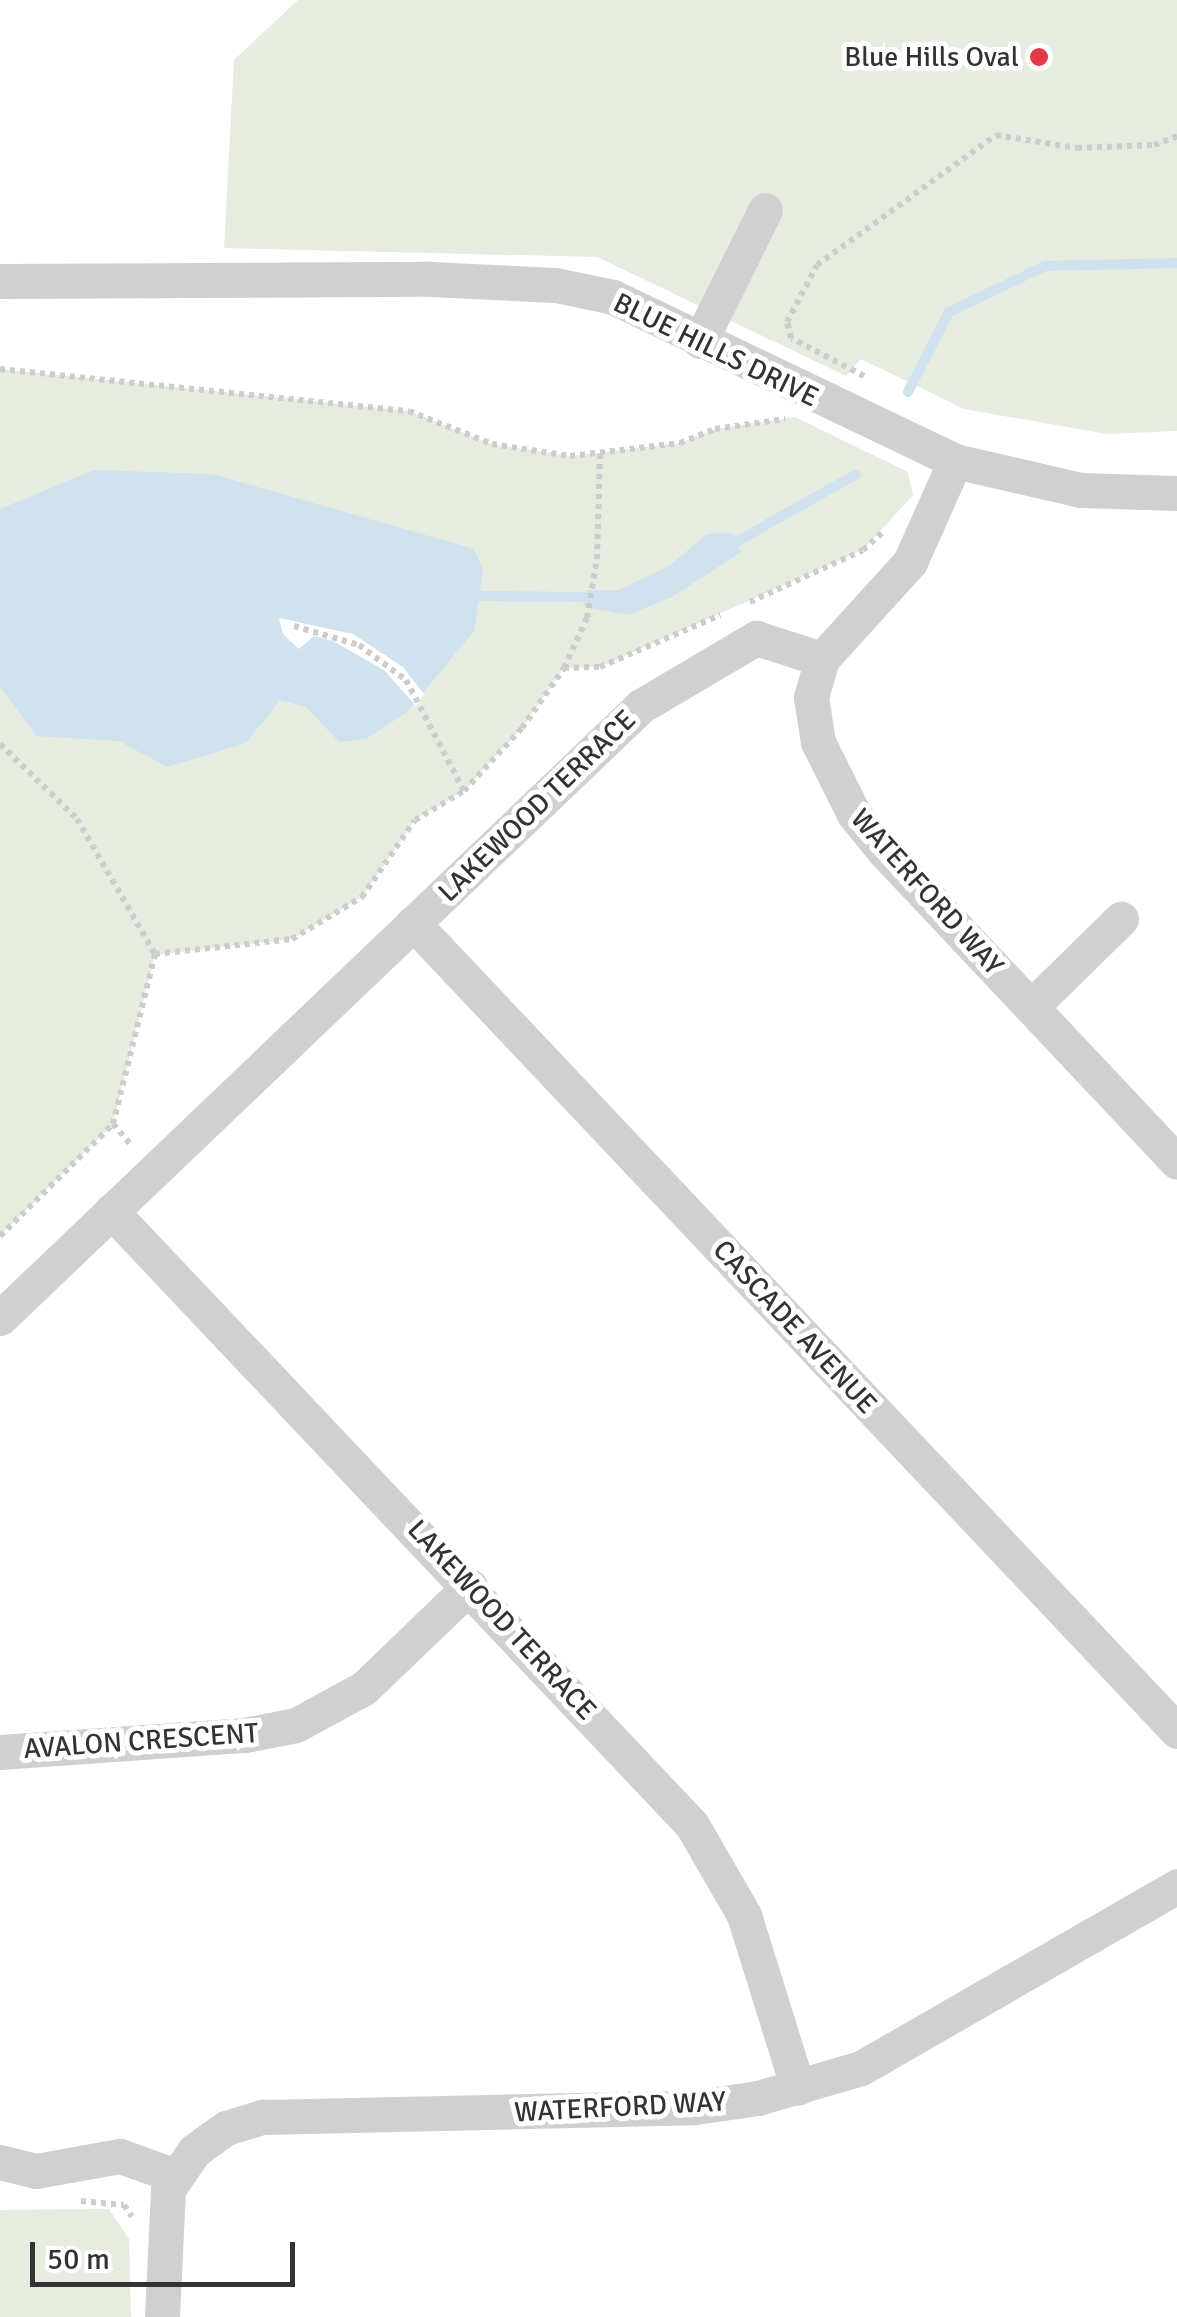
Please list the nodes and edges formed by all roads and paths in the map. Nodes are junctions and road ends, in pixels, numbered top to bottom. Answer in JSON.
{"nodes":[{"id":1,"x":1177,"y":136,"type":"edge"},
{"id":2,"x":764,"y":210,"type":"dead end"},
{"id":3,"x":0,"y":281,"type":"edge"},
{"id":4,"x":700,"y":340,"type":"junction"},
{"id":5,"x":0,"y":369,"type":"edge"},
{"id":6,"x":878,"y":388,"type":"dead end"},
{"id":7,"x":794,"y":417,"type":"dead end"},
{"id":8,"x":600,"y":454,"type":"junction"},
{"id":9,"x":955,"y":461,"type":"junction"},
{"id":10,"x":1177,"y":492,"type":"edge"},
{"id":11,"x":899,"y":518,"type":"dead end"},
{"id":12,"x":746,"y":604,"type":"dead end"},
{"id":13,"x":729,"y":611,"type":"dead end"},
{"id":14,"x":294,"y":626,"type":"dead end"},
{"id":15,"x":822,"y":659,"type":"junction"},
{"id":16,"x":564,"y":668,"type":"junction"},
{"id":17,"x":0,"y":744,"type":"edge"},
{"id":18,"x":464,"y":791,"type":"junction"},
{"id":19,"x":1121,"y":919,"type":"dead end"},
{"id":20,"x":413,"y":924,"type":"junction"},
{"id":21,"x":155,"y":954,"type":"junction"},
{"id":22,"x":1030,"y":1006,"type":"junction"},
{"id":23,"x":1177,"y":1162,"type":"edge"},
{"id":24,"x":111,"y":1211,"type":"junction"},
{"id":25,"x":0,"y":1236,"type":"edge"},
{"id":26,"x":0,"y":1318,"type":"edge"},
{"id":27,"x":470,"y":1586,"type":"junction"},
{"id":28,"x":1177,"y":1731,"type":"edge"},
{"id":29,"x":0,"y":1752,"type":"edge"},
{"id":30,"x":1177,"y":1886,"type":"edge"},
{"id":31,"x":798,"y":2088,"type":"junction"},
{"id":32,"x":0,"y":2162,"type":"edge"},
{"id":33,"x":176,"y":2176,"type":"junction"},
{"id":34,"x":65,"y":2200,"type":"dead end"},
{"id":35,"x":141,"y":2229,"type":"dead end"},
{"id":36,"x":162,"y":2317,"type":"edge"}],
"edges":[{"from":1,"to":6,"type":"path"},
{"from":2,"to":4,"type":"street"},
{"from":3,"to":4,"type":"street","name":"BLUE HILLS DRIVE"},
{"from":4,"to":9,"type":"street","name":"BLUE HILLS DRIVE"},
{"from":5,"to":8,"type":"path"},
{"from":7,"to":8,"type":"path"},
{"from":8,"to":16,"type":"path"},
{"from":9,"to":10,"type":"street","name":"BLUE HILLS DRIVE"},
{"from":9,"to":15,"type":"street"},
{"from":11,"to":12,"type":"path"},
{"from":13,"to":16,"type":"path"},
{"from":14,"to":18,"type":"path"},
{"from":15,"to":20,"type":"street","name":"LAKEWOOD TERRACE"},
{"from":15,"to":22,"type":"street","name":"WATERFORD WAY"},
{"from":16,"to":18,"type":"path"},
{"from":17,"to":21,"type":"path"},
{"from":18,"to":21,"type":"path"},
{"from":19,"to":22,"type":"street"},
{"from":20,"to":24,"type":"street","name":"LAKEWOOD TERRACE"},
{"from":20,"to":28,"type":"street","name":"CASCADE AVENUE"},
{"from":21,"to":25,"type":"path"},
{"from":22,"to":23,"type":"street","name":"WATERFORD WAY"},
{"from":24,"to":26,"type":"street","name":"LAKEWOOD TERRACE"},
{"from":24,"to":27,"type":"street","name":"LAKEWOOD TERRACE"},
{"from":27,"to":29,"type":"street","name":"AVALON CRESCENT"},
{"from":27,"to":31,"type":"street","name":"LAKEWOOD TERRACE"},
{"from":30,"to":31,"type":"street","name":"WATERFORD WAY"},
{"from":31,"to":33,"type":"street","name":"WATERFORD WAY"},
{"from":32,"to":33,"type":"street"},
{"from":33,"to":36,"type":"street","name":"WATERFORD WAY"},
{"from":34,"to":35,"type":"path"}]}
